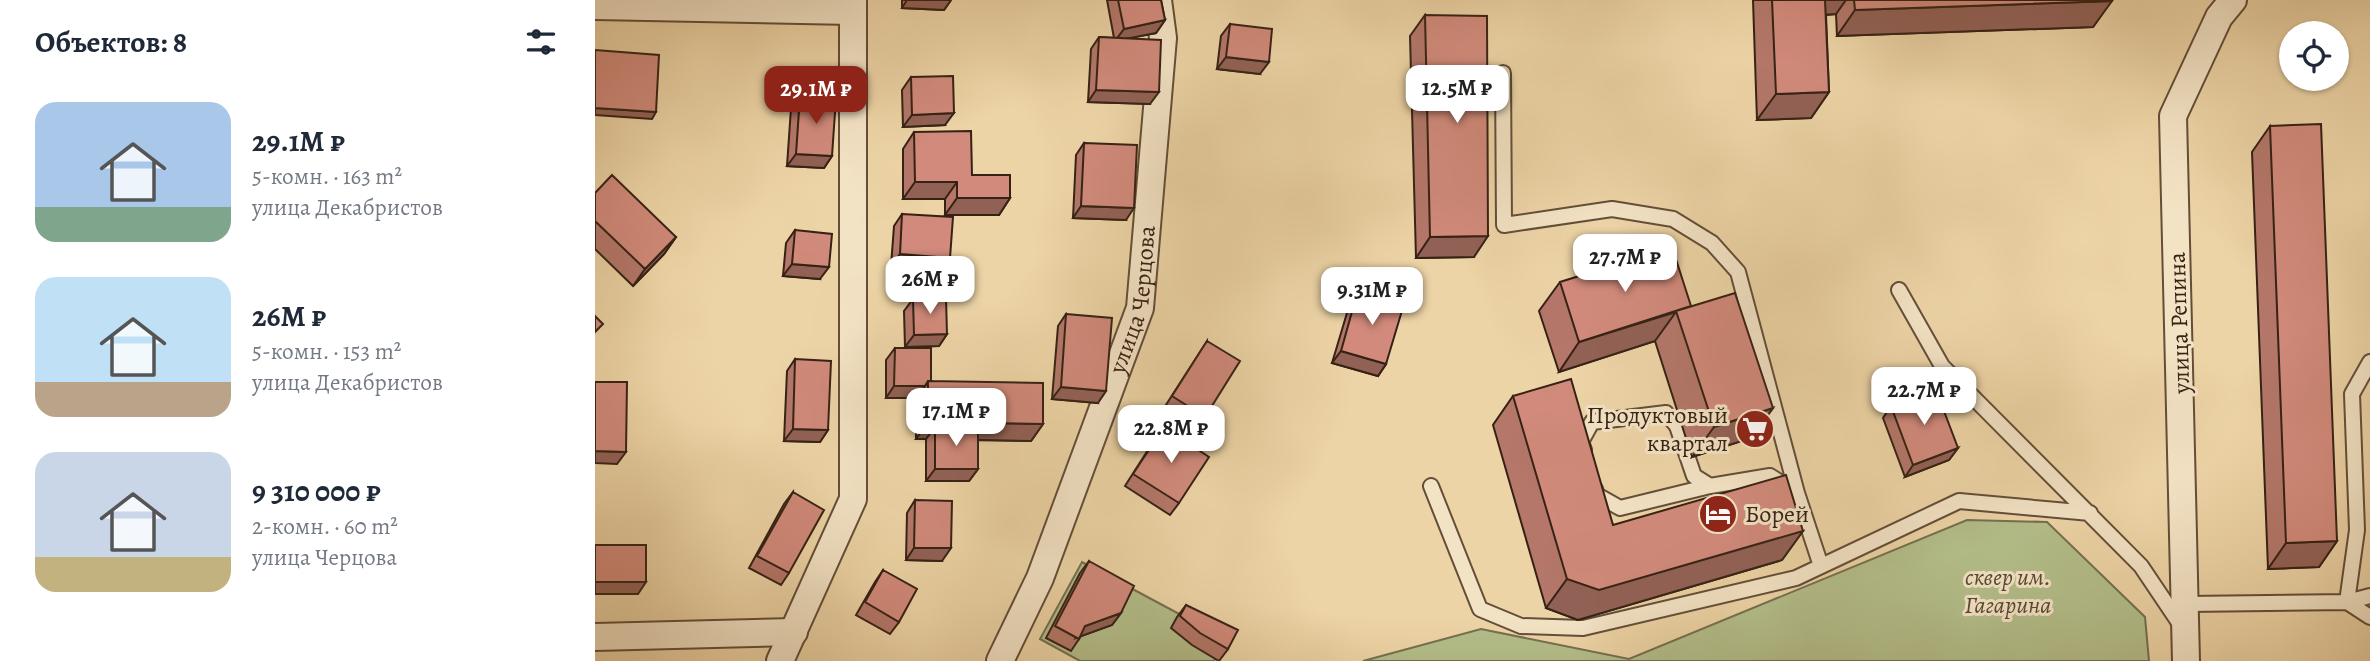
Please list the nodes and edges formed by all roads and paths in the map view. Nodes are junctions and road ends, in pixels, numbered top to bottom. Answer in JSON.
{"nodes":[{"id":1,"x":1158,"y":0,"type":"edge"},
{"id":2,"x":2233,"y":0,"type":"edge"},
{"id":3,"x":853,"y":5,"type":"edge"},
{"id":4,"x":595,"y":6,"type":"edge"},
{"id":5,"x":1503,"y":73,"type":"dead end"},
{"id":6,"x":1899,"y":290,"type":"dead end"},
{"id":7,"x":2370,"y":362,"type":"edge"},
{"id":8,"x":1431,"y":486,"type":"dead end"},
{"id":9,"x":1710,"y":486,"type":"junction"},
{"id":10,"x":1797,"y":493,"type":"junction"},
{"id":11,"x":2091,"y":513,"type":"junction"},
{"id":12,"x":1821,"y":566,"type":"junction"},
{"id":13,"x":2370,"y":596,"type":"edge"},
{"id":14,"x":2347,"y":602,"type":"junction"},
{"id":15,"x":2187,"y":604,"type":"junction"},
{"id":16,"x":2370,"y":617,"type":"edge"},
{"id":17,"x":794,"y":632,"type":"junction"},
{"id":18,"x":2186,"y":634,"type":"junction"},
{"id":19,"x":595,"y":637,"type":"edge"},
{"id":20,"x":780,"y":661,"type":"edge"},
{"id":21,"x":1000,"y":661,"type":"edge"},
{"id":22,"x":2186,"y":661,"type":"edge"}],
"edges":[{"from":1,"to":21,"type":"street","name":"улица Черцова"},
{"from":2,"to":15,"type":"street","name":"улица Репина"},
{"from":3,"to":4,"type":"street"},
{"from":3,"to":17,"type":"street"},
{"from":5,"to":10,"type":"lane"},
{"from":6,"to":11,"type":"lane"},
{"from":7,"to":14,"type":"lane"},
{"from":8,"to":12,"type":"lane"},
{"from":9,"to":9,"type":"lane"},
{"from":9,"to":10,"type":"lane"},
{"from":10,"to":12,"type":"lane"},
{"from":11,"to":12,"type":"lane"},
{"from":11,"to":18,"type":"lane"},
{"from":13,"to":14,"type":"lane"},
{"from":14,"to":15,"type":"lane"},
{"from":14,"to":16,"type":"lane"},
{"from":15,"to":18,"type":"street","name":"улица Репина"},
{"from":17,"to":19,"type":"street"},
{"from":17,"to":20,"type":"street"},
{"from":18,"to":22,"type":"street","name":"улица Репина"}]}
